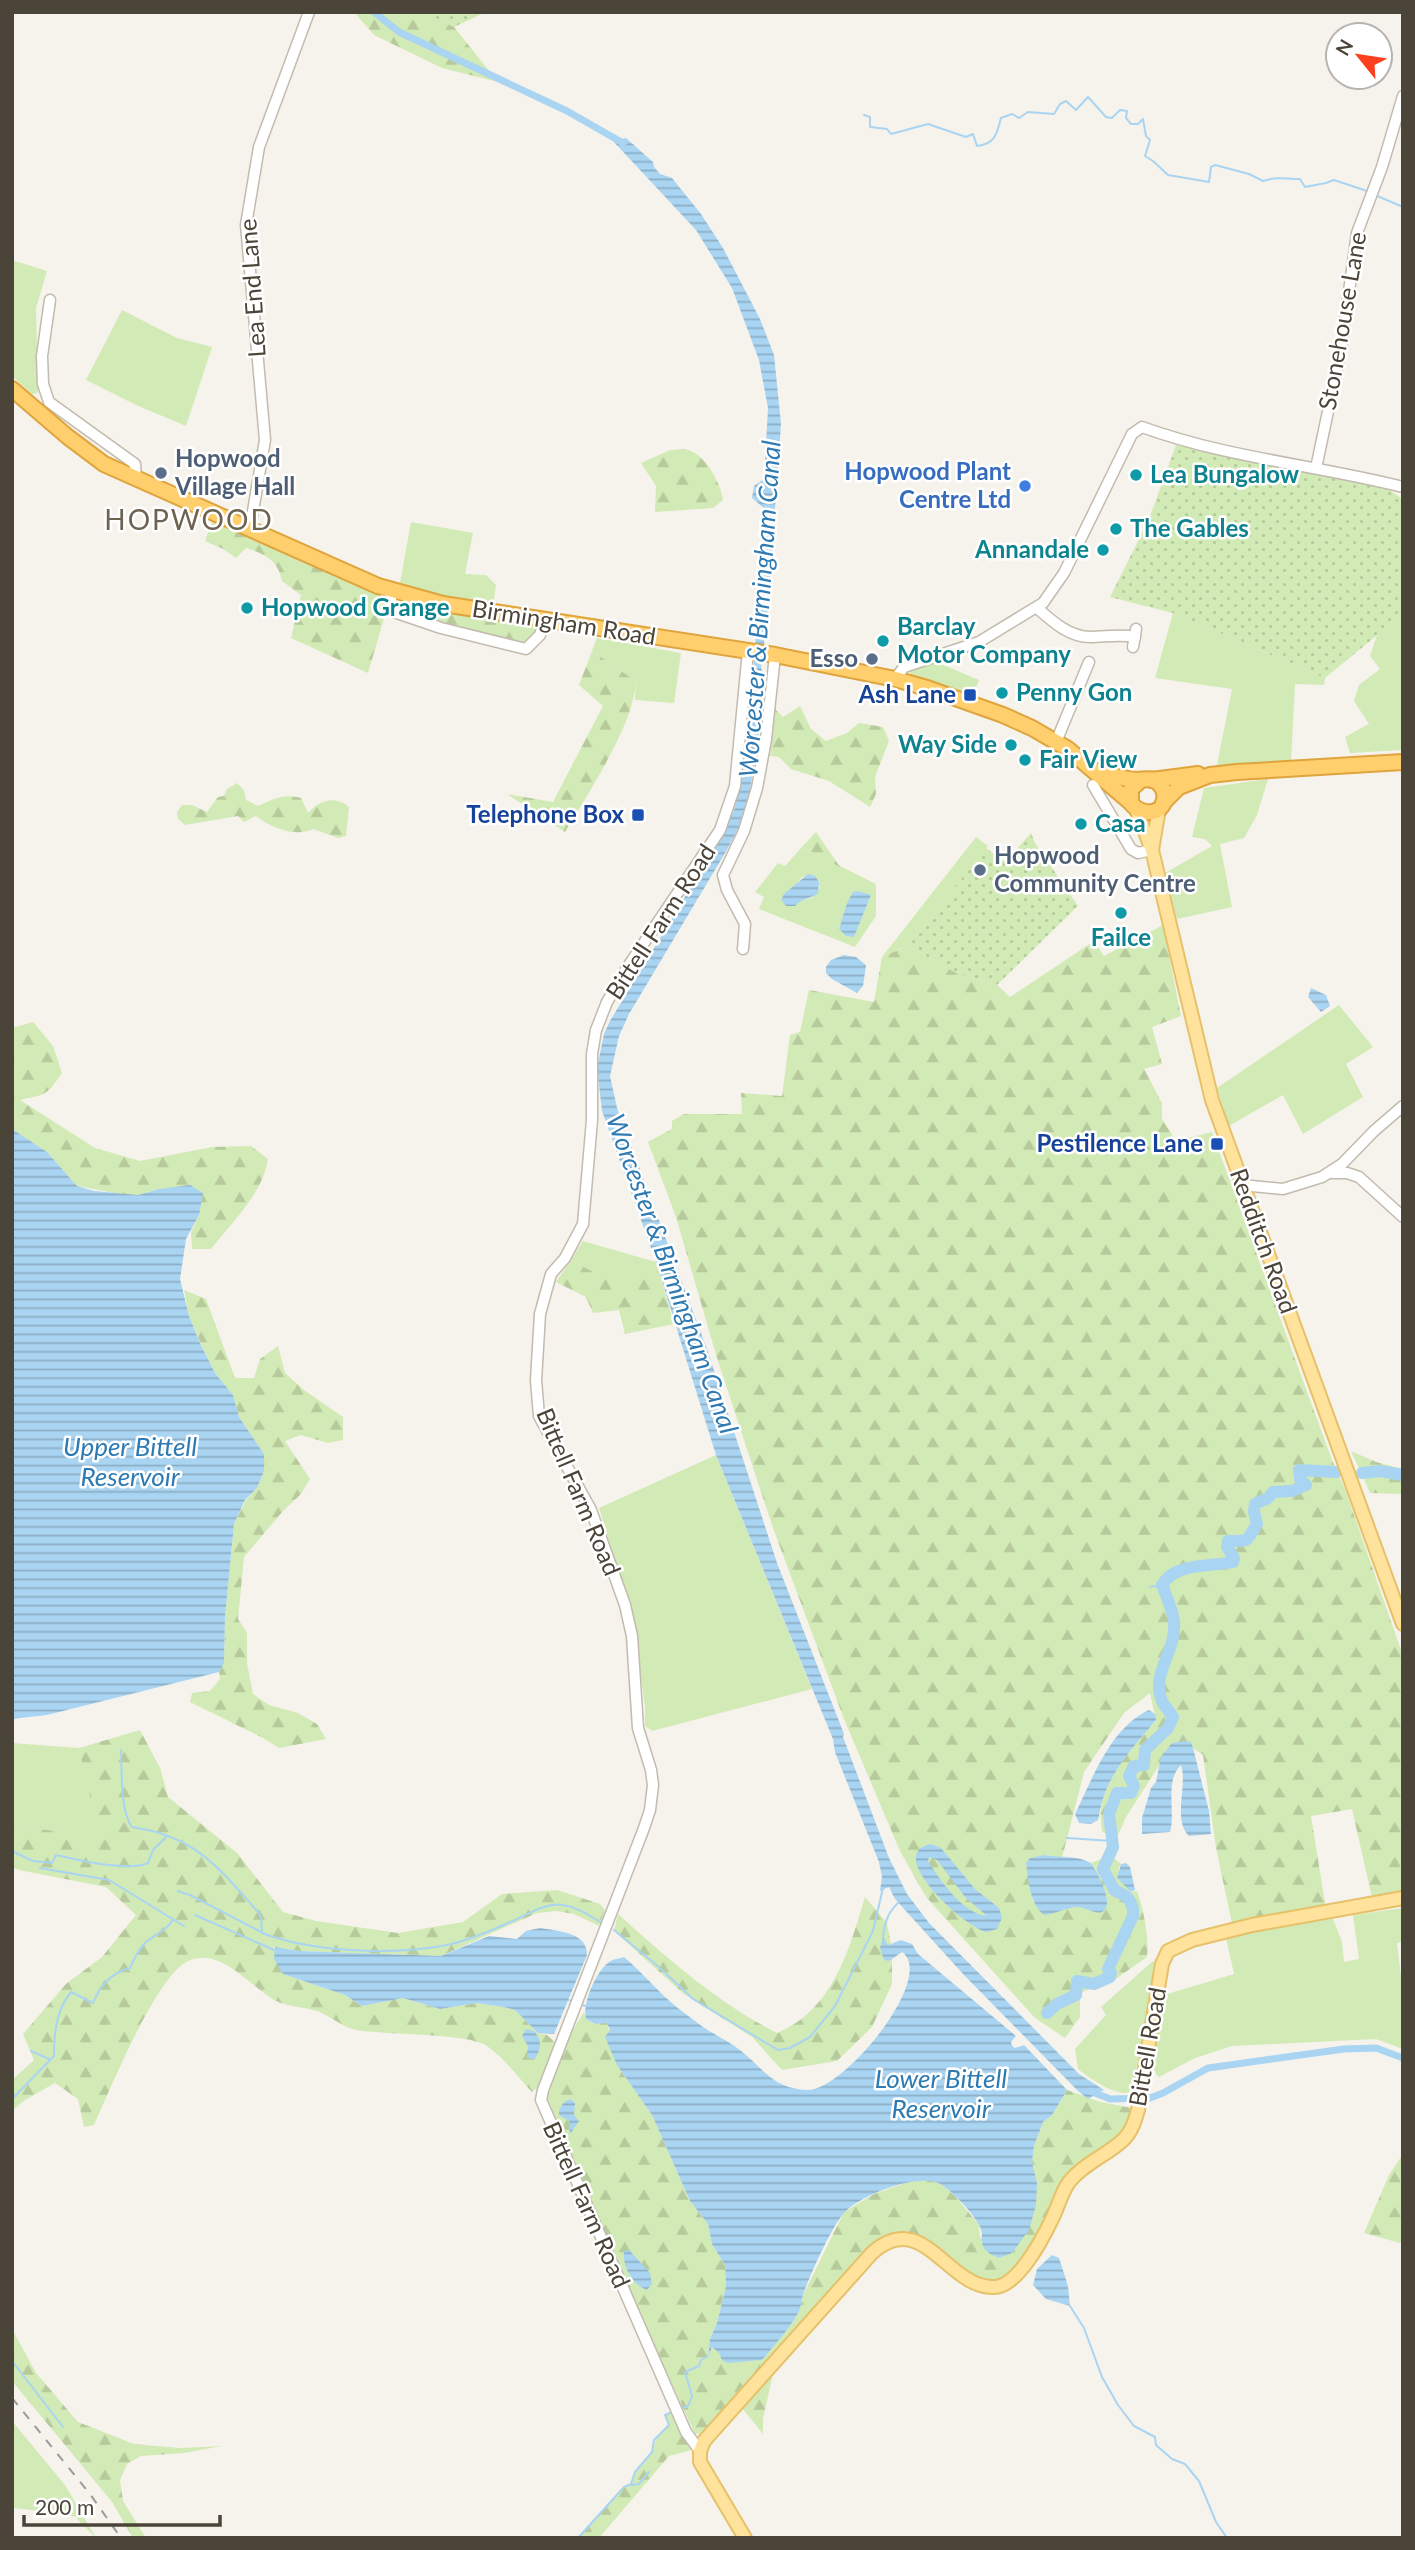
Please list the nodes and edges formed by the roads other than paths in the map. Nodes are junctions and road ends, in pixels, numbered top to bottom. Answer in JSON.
{"nodes":[{"id":1,"x":309,"y":12,"type":"edge"},
{"id":2,"x":1403,"y":96,"type":"edge"},
{"id":3,"x":50,"y":300,"type":"dead end"},
{"id":4,"x":12,"y":389,"type":"edge"},
{"id":5,"x":49,"y":401,"type":"junction"},
{"id":6,"x":43,"y":417,"type":"junction"},
{"id":7,"x":1316,"y":468,"type":"junction"},
{"id":8,"x":136,"y":480,"type":"junction"},
{"id":9,"x":1403,"y":487,"type":"edge"},
{"id":10,"x":250,"y":529,"type":"junction"},
{"id":11,"x":391,"y":590,"type":"junction"},
{"id":12,"x":1037,"y":608,"type":"junction"},
{"id":13,"x":544,"y":621,"type":"junction"},
{"id":14,"x":1135,"y":638,"type":"dead end"},
{"id":15,"x":749,"y":651,"type":"junction"},
{"id":16,"x":772,"y":654,"type":"junction"},
{"id":17,"x":1088,"y":662,"type":"dead end"},
{"id":18,"x":895,"y":679,"type":"junction"},
{"id":19,"x":1056,"y":742,"type":"junction"},
{"id":20,"x":1403,"y":762,"type":"edge"},
{"id":21,"x":1091,"y":768,"type":"junction"},
{"id":22,"x":1209,"y":775,"type":"junction"},
{"id":23,"x":1147,"y":780,"type":"junction"},
{"id":24,"x":1093,"y":785,"type":"dead end"},
{"id":25,"x":1134,"y":806,"type":"junction"},
{"id":26,"x":1161,"y":806,"type":"junction"},
{"id":27,"x":1152,"y":850,"type":"junction"},
{"id":28,"x":743,"y":948,"type":"dead end"},
{"id":29,"x":1403,"y":1106,"type":"edge"},
{"id":30,"x":1355,"y":1152,"type":"junction"},
{"id":31,"x":1331,"y":1173,"type":"junction"},
{"id":32,"x":1359,"y":1177,"type":"junction"},
{"id":33,"x":1242,"y":1185,"type":"junction"},
{"id":34,"x":1403,"y":1217,"type":"edge"},
{"id":35,"x":1403,"y":1624,"type":"edge"},
{"id":36,"x":1403,"y":1898,"type":"edge"},
{"id":37,"x":700,"y":2451,"type":"junction"},
{"id":38,"x":744,"y":2538,"type":"edge"}],
"edges":[{"from":1,"to":10,"type":"street","name":"Lea End Lane"},
{"from":2,"to":7,"type":"street","name":"Stonehouse Lane"},
{"from":3,"to":5,"type":"street"},
{"from":4,"to":6,"type":"highway","name":"Birmingham Road"},
{"from":5,"to":6,"type":"street"},
{"from":5,"to":8,"type":"street"},
{"from":6,"to":8,"type":"highway","name":"Birmingham Road"},
{"from":7,"to":9,"type":"street"},
{"from":7,"to":12,"type":"street"},
{"from":8,"to":10,"type":"highway","name":"Birmingham Road"},
{"from":10,"to":11,"type":"highway","name":"Birmingham Road"},
{"from":11,"to":13,"type":"highway","name":"Birmingham Road"},
{"from":11,"to":13,"type":"street"},
{"from":12,"to":14,"type":"street"},
{"from":12,"to":18,"type":"street"},
{"from":13,"to":15,"type":"highway","name":"Birmingham Road"},
{"from":15,"to":16,"type":"highway","name":"Redditch Road"},
{"from":15,"to":37,"type":"street","name":"Bittell Farm Road"},
{"from":16,"to":18,"type":"highway","name":"Redditch Road"},
{"from":16,"to":28,"type":"street"},
{"from":17,"to":19,"type":"street"},
{"from":18,"to":19,"type":"highway","name":"Redditch Road"},
{"from":19,"to":21,"type":"highway","name":"Redditch Road"},
{"from":20,"to":22,"type":"highway","name":"Redditch Road"},
{"from":21,"to":23,"type":"highway","name":"Redditch Road"},
{"from":21,"to":25,"type":"highway","name":"Redditch Road"},
{"from":22,"to":23,"type":"highway","name":"Redditch Road"},
{"from":22,"to":26,"type":"highway"},
{"from":23,"to":25,"type":"highway"},
{"from":23,"to":26,"type":"highway"},
{"from":24,"to":27,"type":"street"},
{"from":25,"to":26,"type":"highway"},
{"from":25,"to":27,"type":"main road","name":"Redditch Road"},
{"from":26,"to":27,"type":"main road","name":"Redditch Road"},
{"from":27,"to":33,"type":"main road","name":"Redditch Road"},
{"from":29,"to":30,"type":"street"},
{"from":30,"to":31,"type":"street"},
{"from":30,"to":32,"type":"street"},
{"from":31,"to":32,"type":"street"},
{"from":31,"to":33,"type":"street"},
{"from":32,"to":34,"type":"street"},
{"from":33,"to":35,"type":"main road","name":"Redditch Road"},
{"from":36,"to":37,"type":"main road","name":"Bittell Road"},
{"from":37,"to":38,"type":"main road"}]}
